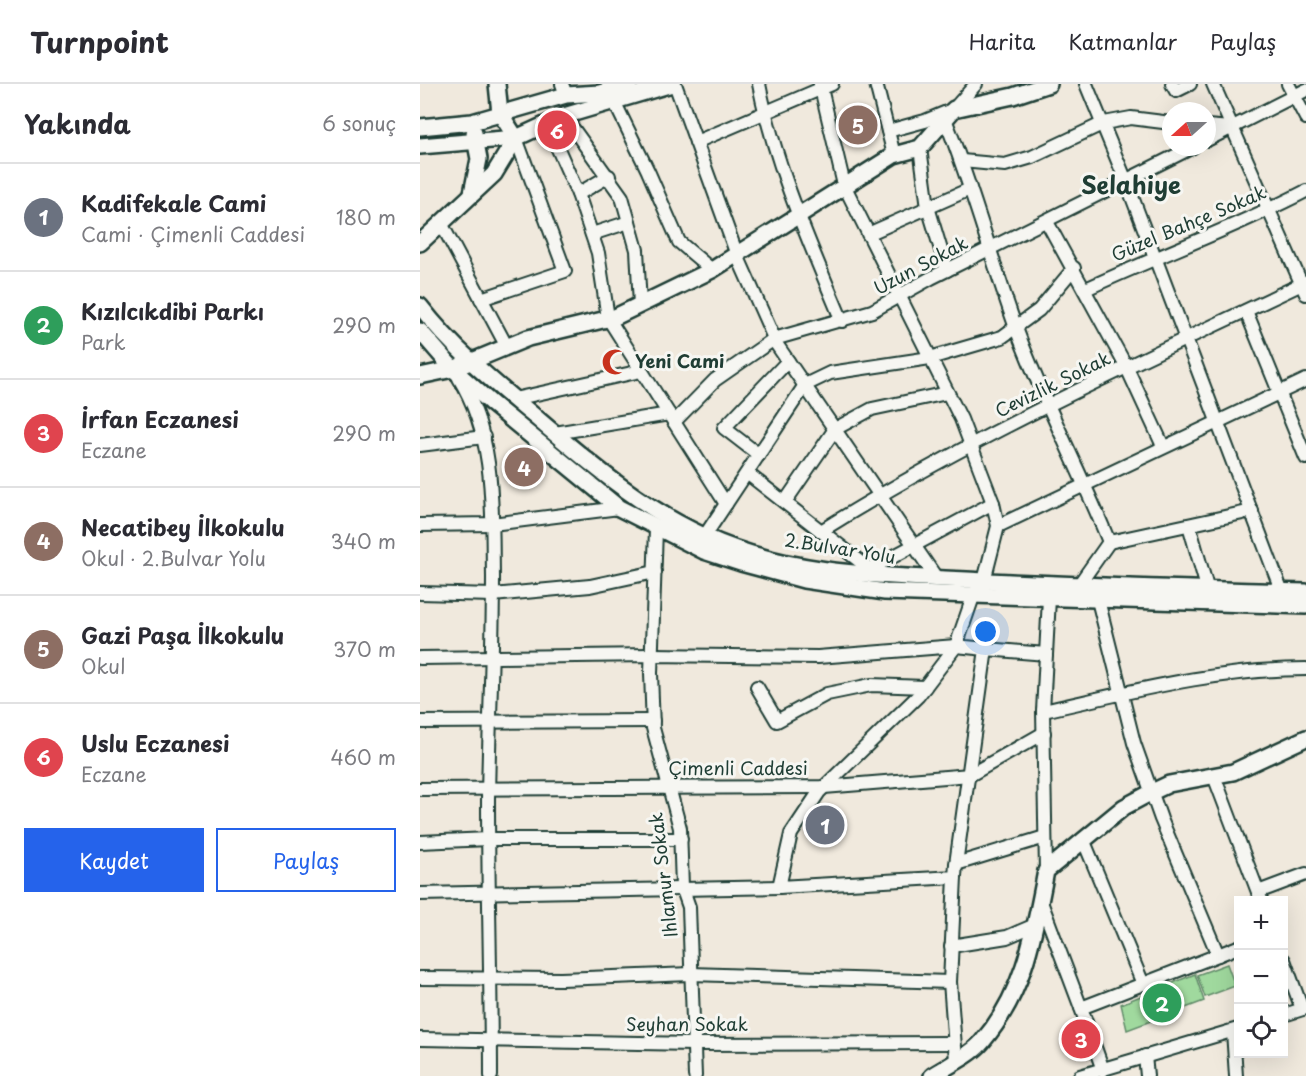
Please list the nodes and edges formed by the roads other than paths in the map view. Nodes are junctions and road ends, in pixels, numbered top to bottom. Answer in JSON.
{"nodes":[{"id":1,"x":497,"y":84,"type":"edge"},
{"id":2,"x":629,"y":84,"type":"edge"},
{"id":3,"x":673,"y":84,"type":"edge"},
{"id":4,"x":759,"y":84,"type":"edge"},
{"id":5,"x":876,"y":84,"type":"edge"},
{"id":6,"x":976,"y":84,"type":"edge"},
{"id":7,"x":1049,"y":84,"type":"edge"},
{"id":8,"x":1086,"y":84,"type":"edge"},
{"id":9,"x":1172,"y":84,"type":"edge"},
{"id":10,"x":1190,"y":84,"type":"edge"},
{"id":11,"x":1213,"y":84,"type":"edge"},
{"id":12,"x":824,"y":86,"type":"edge"},
{"id":13,"x":601,"y":88,"type":"edge"},
{"id":14,"x":564,"y":90,"type":"edge"},
{"id":15,"x":1291,"y":90,"type":"edge"},
{"id":16,"x":1306,"y":90,"type":"edge"},
{"id":17,"x":614,"y":101,"type":"junction"},
{"id":18,"x":500,"y":113,"type":"junction"},
{"id":19,"x":764,"y":113,"type":"junction"},
{"id":20,"x":949,"y":114,"type":"junction"},
{"id":21,"x":564,"y":116,"type":"junction"},
{"id":22,"x":1306,"y":118,"type":"edge"},
{"id":23,"x":472,"y":122,"type":"junction"},
{"id":24,"x":1162,"y":122,"type":"edge"},
{"id":25,"x":1104,"y":123,"type":"junction"},
{"id":26,"x":547,"y":124,"type":"junction"},
{"id":27,"x":420,"y":127,"type":"edge"},
{"id":28,"x":1216,"y":127,"type":"edge"},
{"id":29,"x":1231,"y":128,"type":"junction"},
{"id":30,"x":888,"y":131,"type":"junction"},
{"id":31,"x":1216,"y":136,"type":"edge"},
{"id":32,"x":516,"y":138,"type":"junction"},
{"id":33,"x":476,"y":142,"type":"junction"},
{"id":34,"x":696,"y":142,"type":"junction"},
{"id":35,"x":420,"y":146,"type":"edge"},
{"id":36,"x":920,"y":148,"type":"junction"},
{"id":37,"x":894,"y":155,"type":"junction"},
{"id":38,"x":1175,"y":156,"type":"edge"},
{"id":39,"x":962,"y":161,"type":"junction"},
{"id":40,"x":609,"y":176,"type":"junction"},
{"id":41,"x":1126,"y":181,"type":"junction"},
{"id":42,"x":844,"y":185,"type":"junction"},
{"id":43,"x":970,"y":189,"type":"junction"},
{"id":44,"x":1306,"y":191,"type":"edge"},
{"id":45,"x":472,"y":193,"type":"junction"},
{"id":46,"x":578,"y":194,"type":"junction"},
{"id":47,"x":928,"y":207,"type":"junction"},
{"id":48,"x":1269,"y":210,"type":"junction"},
{"id":49,"x":798,"y":215,"type":"junction"},
{"id":50,"x":629,"y":222,"type":"junction"},
{"id":51,"x":1047,"y":222,"type":"junction"},
{"id":52,"x":441,"y":223,"type":"junction"},
{"id":53,"x":591,"y":234,"type":"junction"},
{"id":54,"x":868,"y":234,"type":"junction"},
{"id":55,"x":420,"y":243,"type":"edge"},
{"id":56,"x":990,"y":250,"type":"junction"},
{"id":57,"x":737,"y":255,"type":"junction"},
{"id":58,"x":1155,"y":257,"type":"junction"},
{"id":59,"x":1074,"y":268,"type":"junction"},
{"id":60,"x":712,"y":270,"type":"junction"},
{"id":61,"x":947,"y":270,"type":"junction"},
{"id":62,"x":1305,"y":287,"type":"edge"},
{"id":63,"x":1086,"y":289,"type":"junction"},
{"id":64,"x":899,"y":296,"type":"junction"},
{"id":65,"x":481,"y":299,"type":"junction"},
{"id":66,"x":640,"y":304,"type":"junction"},
{"id":67,"x":420,"y":306,"type":"edge"},
{"id":68,"x":1246,"y":310,"type":"junction"},
{"id":69,"x":608,"y":318,"type":"junction"},
{"id":70,"x":842,"y":321,"type":"junction"},
{"id":71,"x":1016,"y":328,"type":"junction"},
{"id":72,"x":420,"y":331,"type":"edge"},
{"id":73,"x":1187,"y":338,"type":"junction"},
{"id":74,"x":774,"y":339,"type":"junction"},
{"id":75,"x":507,"y":347,"type":"junction"},
{"id":76,"x":930,"y":358,"type":"junction"},
{"id":77,"x":788,"y":361,"type":"junction"},
{"id":78,"x":471,"y":362,"type":"junction"},
{"id":79,"x":1127,"y":368,"type":"junction"},
{"id":80,"x":453,"y":369,"type":"junction"},
{"id":81,"x":641,"y":371,"type":"junction"},
{"id":82,"x":420,"y":376,"type":"edge"},
{"id":83,"x":1306,"y":380,"type":"edge"},
{"id":84,"x":805,"y":385,"type":"junction"},
{"id":85,"x":1279,"y":392,"type":"junction"},
{"id":86,"x":947,"y":393,"type":"junction"},
{"id":87,"x":514,"y":399,"type":"junction"},
{"id":88,"x":1049,"y":406,"type":"junction"},
{"id":89,"x":671,"y":418,"type":"junction"},
{"id":90,"x":1218,"y":420,"type":"junction"},
{"id":91,"x":835,"y":429,"type":"junction"},
{"id":92,"x":555,"y":433,"type":"junction"},
{"id":93,"x":484,"y":437,"type":"junction"},
{"id":94,"x":420,"y":445,"type":"edge"},
{"id":95,"x":970,"y":445,"type":"junction"},
{"id":96,"x":1163,"y":446,"type":"junction"},
{"id":97,"x":759,"y":455,"type":"junction"},
{"id":98,"x":1306,"y":458,"type":"edge"},
{"id":99,"x":747,"y":473,"type":"junction"},
{"id":100,"x":1085,"y":483,"type":"junction"},
{"id":101,"x":879,"y":494,"type":"junction"},
{"id":102,"x":785,"y":502,"type":"junction"},
{"id":103,"x":993,"y":503,"type":"junction"},
{"id":104,"x":726,"y":504,"type":"junction"},
{"id":105,"x":620,"y":508,"type":"junction"},
{"id":106,"x":1252,"y":511,"type":"junction"},
{"id":107,"x":492,"y":524,"type":"junction"},
{"id":108,"x":420,"y":525,"type":"edge"},
{"id":109,"x":1190,"y":525,"type":"junction"},
{"id":110,"x":998,"y":526,"type":"junction"},
{"id":111,"x":656,"y":529,"type":"junction"},
{"id":112,"x":821,"y":531,"type":"junction"},
{"id":113,"x":705,"y":537,"type":"junction"},
{"id":114,"x":1109,"y":542,"type":"junction"},
{"id":115,"x":914,"y":546,"type":"junction"},
{"id":116,"x":655,"y":572,"type":"junction"},
{"id":117,"x":874,"y":573,"type":"junction"},
{"id":118,"x":937,"y":579,"type":"junction"},
{"id":119,"x":984,"y":581,"type":"junction"},
{"id":120,"x":1078,"y":586,"type":"junction"},
{"id":121,"x":1208,"y":591,"type":"junction"},
{"id":122,"x":1282,"y":592,"type":"junction"},
{"id":123,"x":1306,"y":592,"type":"edge"},
{"id":124,"x":420,"y":593,"type":"edge"},
{"id":125,"x":974,"y":594,"type":"junction"},
{"id":126,"x":493,"y":595,"type":"junction"},
{"id":127,"x":1049,"y":598,"type":"junction"},
{"id":128,"x":1098,"y":600,"type":"junction"},
{"id":129,"x":1306,"y":606,"type":"edge"},
{"id":130,"x":956,"y":646,"type":"junction"},
{"id":131,"x":986,"y":649,"type":"junction"},
{"id":132,"x":1046,"y":654,"type":"junction"},
{"id":133,"x":651,"y":655,"type":"junction"},
{"id":134,"x":492,"y":657,"type":"junction"},
{"id":135,"x":420,"y":658,"type":"edge"},
{"id":136,"x":1306,"y":669,"type":"edge"},
{"id":137,"x":757,"y":687,"type":"dead end"},
{"id":138,"x":925,"y":687,"type":"junction"},
{"id":139,"x":1121,"y":694,"type":"junction"},
{"id":140,"x":1043,"y":711,"type":"junction"},
{"id":141,"x":420,"y":722,"type":"edge"},
{"id":142,"x":490,"y":722,"type":"junction"},
{"id":143,"x":653,"y":722,"type":"junction"},
{"id":144,"x":1044,"y":733,"type":"junction"},
{"id":145,"x":1306,"y":738,"type":"edge"},
{"id":146,"x":970,"y":775,"type":"junction"},
{"id":147,"x":1214,"y":776,"type":"junction"},
{"id":148,"x":670,"y":787,"type":"junction"},
{"id":149,"x":824,"y":787,"type":"junction"},
{"id":150,"x":420,"y":789,"type":"edge"},
{"id":151,"x":489,"y":789,"type":"junction"},
{"id":152,"x":1152,"y":792,"type":"junction"},
{"id":153,"x":1045,"y":837,"type":"junction"},
{"id":154,"x":489,"y":839,"type":"junction"},
{"id":155,"x":681,"y":839,"type":"junction"},
{"id":156,"x":1083,"y":839,"type":"junction"},
{"id":157,"x":420,"y":842,"type":"edge"},
{"id":158,"x":955,"y":870,"type":"junction"},
{"id":159,"x":1046,"y":871,"type":"junction"},
{"id":160,"x":1306,"y":874,"type":"edge"},
{"id":161,"x":682,"y":887,"type":"junction"},
{"id":162,"x":779,"y":887,"type":"junction"},
{"id":163,"x":490,"y":893,"type":"junction"},
{"id":164,"x":420,"y":894,"type":"edge"},
{"id":165,"x":1259,"y":896,"type":"edge"},
{"id":166,"x":1040,"y":899,"type":"junction"},
{"id":167,"x":1035,"y":925,"type":"junction"},
{"id":168,"x":951,"y":946,"type":"junction"},
{"id":169,"x":1234,"y":949,"type":"edge"},
{"id":170,"x":1218,"y":955,"type":"junction"},
{"id":171,"x":1288,"y":970,"type":"edge"},
{"id":172,"x":691,"y":974,"type":"junction"},
{"id":173,"x":420,"y":978,"type":"edge"},
{"id":174,"x":491,"y":978,"type":"junction"},
{"id":175,"x":950,"y":982,"type":"junction"},
{"id":176,"x":1143,"y":984,"type":"junction"},
{"id":177,"x":1081,"y":1008,"type":"junction"},
{"id":178,"x":1304,"y":1009,"type":"edge"},
{"id":179,"x":1288,"y":1014,"type":"edge"},
{"id":180,"x":1234,"y":1031,"type":"edge"},
{"id":181,"x":420,"y":1039,"type":"edge"},
{"id":182,"x":491,"y":1040,"type":"junction"},
{"id":183,"x":954,"y":1043,"type":"junction"},
{"id":184,"x":694,"y":1044,"type":"junction"},
{"id":185,"x":1145,"y":1056,"type":"junction"},
{"id":186,"x":1236,"y":1058,"type":"edge"},
{"id":187,"x":956,"y":1060,"type":"junction"},
{"id":188,"x":1103,"y":1070,"type":"junction"},
{"id":189,"x":491,"y":1076,"type":"edge"},
{"id":190,"x":695,"y":1076,"type":"edge"},
{"id":191,"x":932,"y":1076,"type":"edge"},
{"id":192,"x":1080,"y":1076,"type":"edge"},
{"id":193,"x":1148,"y":1076,"type":"edge"},
{"id":194,"x":1236,"y":1076,"type":"edge"}],
"edges":[{"from":1,"to":18,"type":"main road"},
{"from":2,"to":13,"type":"main road"},
{"from":3,"to":17,"type":"main road"},
{"from":3,"to":34,"type":"street"},
{"from":4,"to":19,"type":"street"},
{"from":5,"to":30,"type":"street"},
{"from":6,"to":20,"type":"street"},
{"from":7,"to":20,"type":"main road"},
{"from":8,"to":25,"type":"street"},
{"from":9,"to":10,"type":"street"},
{"from":11,"to":29,"type":"street"},
{"from":12,"to":19,"type":"street"},
{"from":12,"to":42,"type":"street"},
{"from":13,"to":14,"type":"main road"},
{"from":14,"to":18,"type":"main road"},
{"from":15,"to":16,"type":"street"},
{"from":15,"to":22,"type":"street"},
{"from":15,"to":29,"type":"street"},
{"from":17,"to":21,"type":"main road"},
{"from":17,"to":60,"type":"street"},
{"from":18,"to":23,"type":"main road"},
{"from":18,"to":32,"type":"main road"},
{"from":19,"to":34,"type":"street"},
{"from":19,"to":49,"type":"street"},
{"from":20,"to":30,"type":"street"},
{"from":20,"to":36,"type":"main road"},
{"from":20,"to":39,"type":"street"},
{"from":21,"to":26,"type":"main road"},
{"from":21,"to":40,"type":"street"},
{"from":23,"to":27,"type":"main road"},
{"from":23,"to":33,"type":"main road"},
{"from":24,"to":25,"type":"street"},
{"from":25,"to":39,"type":"street"},
{"from":25,"to":41,"type":"street"},
{"from":26,"to":32,"type":"main road"},
{"from":26,"to":46,"type":"street"},
{"from":28,"to":29,"type":"street"},
{"from":29,"to":31,"type":"street"},
{"from":29,"to":48,"type":"street"},
{"from":30,"to":37,"type":"street"},
{"from":32,"to":33,"type":"main road"},
{"from":32,"to":45,"type":"main road"},
{"from":32,"to":65,"type":"street"},
{"from":33,"to":35,"type":"main road"},
{"from":33,"to":45,"type":"main road"},
{"from":34,"to":57,"type":"street"},
{"from":36,"to":37,"type":"main road"},
{"from":36,"to":47,"type":"street"},
{"from":37,"to":42,"type":"main road"},
{"from":38,"to":41,"type":"street","name":"Uzun Sokak"},
{"from":39,"to":43,"type":"street"},
{"from":40,"to":46,"type":"street"},
{"from":40,"to":50,"type":"street"},
{"from":41,"to":51,"type":"street","name":"Uzun Sokak"},
{"from":41,"to":58,"type":"street"},
{"from":42,"to":49,"type":"main road"},
{"from":42,"to":54,"type":"street"},
{"from":43,"to":47,"type":"street"},
{"from":43,"to":56,"type":"street"},
{"from":44,"to":48,"type":"street","name":"Güzel Bahçe Sokak"},
{"from":45,"to":52,"type":"main road"},
{"from":46,"to":53,"type":"street"},
{"from":47,"to":54,"type":"street"},
{"from":47,"to":61,"type":"street"},
{"from":48,"to":58,"type":"street","name":"Güzel Bahçe Sokak"},
{"from":48,"to":62,"type":"street"},
{"from":49,"to":57,"type":"main road"},
{"from":49,"to":70,"type":"street"},
{"from":50,"to":53,"type":"street"},
{"from":50,"to":66,"type":"street"},
{"from":51,"to":56,"type":"street","name":"Uzun Sokak"},
{"from":51,"to":59,"type":"street"},
{"from":52,"to":55,"type":"main road"},
{"from":52,"to":65,"type":"street"},
{"from":53,"to":69,"type":"street"},
{"from":54,"to":64,"type":"street"},
{"from":56,"to":61,"type":"street","name":"Uzun Sokak"},
{"from":56,"to":71,"type":"street"},
{"from":57,"to":60,"type":"main road"},
{"from":57,"to":74,"type":"street"},
{"from":58,"to":63,"type":"street","name":"Güzel Bahçe Sokak"},
{"from":58,"to":73,"type":"street"},
{"from":59,"to":63,"type":"street"},
{"from":59,"to":71,"type":"street"},
{"from":60,"to":66,"type":"main road"},
{"from":61,"to":64,"type":"street","name":"Uzun Sokak"},
{"from":62,"to":68,"type":"street","name":"Cevizlik Sokak"},
{"from":63,"to":79,"type":"street"},
{"from":64,"to":70,"type":"street","name":"Uzun Sokak"},
{"from":64,"to":76,"type":"street"},
{"from":65,"to":75,"type":"street"},
{"from":66,"to":69,"type":"main road"},
{"from":67,"to":78,"type":"main road","name":"2.Bulvar Yolu"},
{"from":68,"to":73,"type":"street","name":"Cevizlik Sokak"},
{"from":68,"to":85,"type":"street"},
{"from":69,"to":75,"type":"main road"},
{"from":69,"to":81,"type":"street"},
{"from":70,"to":74,"type":"street","name":"Uzun Sokak"},
{"from":71,"to":76,"type":"street"},
{"from":71,"to":88,"type":"street"},
{"from":72,"to":80,"type":"main road","name":"2.Bulvar Yolu"},
{"from":73,"to":79,"type":"street","name":"Cevizlik Sokak"},
{"from":73,"to":90,"type":"street"},
{"from":74,"to":77,"type":"street"},
{"from":74,"to":89,"type":"street","name":"Uzun Sokak"},
{"from":75,"to":78,"type":"main road"},
{"from":76,"to":84,"type":"street"},
{"from":76,"to":86,"type":"street"},
{"from":77,"to":84,"type":"street"},
{"from":77,"to":97,"type":"street"},
{"from":78,"to":80,"type":"main road"},
{"from":78,"to":87,"type":"main road","name":"2.Bulvar Yolu"},
{"from":79,"to":88,"type":"street","name":"Cevizlik Sokak"},
{"from":79,"to":96,"type":"street"},
{"from":80,"to":82,"type":"main road"},
{"from":80,"to":93,"type":"street"},
{"from":80,"to":105,"type":"main road","name":"2.Bulvar Yolu"},
{"from":81,"to":87,"type":"street"},
{"from":81,"to":89,"type":"street"},
{"from":83,"to":85,"type":"street"},
{"from":84,"to":91,"type":"street"},
{"from":84,"to":97,"type":"street"},
{"from":85,"to":90,"type":"street"},
{"from":85,"to":98,"type":"street"},
{"from":86,"to":91,"type":"street"},
{"from":86,"to":95,"type":"street"},
{"from":87,"to":92,"type":"main road","name":"2.Bulvar Yolu"},
{"from":88,"to":95,"type":"street","name":"Cevizlik Sokak"},
{"from":88,"to":100,"type":"street"},
{"from":89,"to":92,"type":"street"},
{"from":89,"to":104,"type":"street"},
{"from":90,"to":96,"type":"street"},
{"from":90,"to":106,"type":"street"},
{"from":91,"to":101,"type":"street"},
{"from":91,"to":102,"type":"street"},
{"from":92,"to":113,"type":"main road","name":"2.Bulvar Yolu"},
{"from":93,"to":94,"type":"street"},
{"from":93,"to":107,"type":"street"},
{"from":95,"to":101,"type":"street","name":"Cevizlik Sokak"},
{"from":95,"to":103,"type":"street"},
{"from":96,"to":100,"type":"street"},
{"from":97,"to":99,"type":"street"},
{"from":99,"to":102,"type":"street"},
{"from":99,"to":104,"type":"street"},
{"from":100,"to":110,"type":"street"},
{"from":100,"to":114,"type":"street"},
{"from":101,"to":112,"type":"street","name":"Cevizlik Sokak"},
{"from":101,"to":115,"type":"street"},
{"from":102,"to":112,"type":"street"},
{"from":103,"to":110,"type":"street"},
{"from":103,"to":115,"type":"street"},
{"from":104,"to":113,"type":"street"},
{"from":105,"to":107,"type":"street"},
{"from":105,"to":111,"type":"main road","name":"2.Bulvar Yolu"},
{"from":106,"to":109,"type":"street"},
{"from":106,"to":122,"type":"street"},
{"from":107,"to":108,"type":"street"},
{"from":107,"to":126,"type":"street"},
{"from":109,"to":114,"type":"street"},
{"from":109,"to":121,"type":"street"},
{"from":110,"to":119,"type":"street"},
{"from":111,"to":116,"type":"street","name":"Ihlamur Sokak"},
{"from":111,"to":125,"type":"main road","name":"2.Bulvar Yolu"},
{"from":112,"to":117,"type":"street"},
{"from":113,"to":117,"type":"main road","name":"2.Bulvar Yolu"},
{"from":114,"to":120,"type":"street"},
{"from":115,"to":117,"type":"street"},
{"from":115,"to":118,"type":"street"},
{"from":116,"to":126,"type":"street"},
{"from":116,"to":133,"type":"street","name":"Ihlamur Sokak"},
{"from":117,"to":118,"type":"main road","name":"2.Bulvar Yolu"},
{"from":118,"to":119,"type":"main road","name":"2.Bulvar Yolu"},
{"from":119,"to":120,"type":"main road","name":"2.Bulvar Yolu"},
{"from":119,"to":125,"type":"street"},
{"from":120,"to":121,"type":"main road","name":"2.Bulvar Yolu"},
{"from":121,"to":122,"type":"main road","name":"2.Bulvar Yolu"},
{"from":122,"to":123,"type":"main road","name":"2.Bulvar Yolu"},
{"from":124,"to":126,"type":"street"},
{"from":125,"to":127,"type":"main road","name":"2.Bulvar Yolu"},
{"from":125,"to":130,"type":"street"},
{"from":126,"to":134,"type":"street"},
{"from":127,"to":128,"type":"main road","name":"2.Bulvar Yolu"},
{"from":127,"to":132,"type":"street"},
{"from":128,"to":129,"type":"main road","name":"2.Bulvar Yolu"},
{"from":128,"to":139,"type":"street"},
{"from":130,"to":131,"type":"street"},
{"from":130,"to":133,"type":"street"},
{"from":130,"to":138,"type":"street"},
{"from":131,"to":132,"type":"street"},
{"from":131,"to":146,"type":"street"},
{"from":132,"to":140,"type":"street"},
{"from":133,"to":134,"type":"street"},
{"from":133,"to":143,"type":"street","name":"Ihlamur Sokak"},
{"from":134,"to":135,"type":"street"},
{"from":134,"to":142,"type":"street"},
{"from":136,"to":139,"type":"street"},
{"from":137,"to":138,"type":"street"},
{"from":138,"to":149,"type":"street"},
{"from":139,"to":140,"type":"street"},
{"from":139,"to":152,"type":"street"},
{"from":140,"to":144,"type":"street"},
{"from":141,"to":142,"type":"street"},
{"from":142,"to":143,"type":"street"},
{"from":142,"to":151,"type":"street"},
{"from":143,"to":148,"type":"street","name":"Ihlamur Sokak"},
{"from":144,"to":146,"type":"street","name":"Çimenli Caddesi"},
{"from":144,"to":153,"type":"street"},
{"from":145,"to":147,"type":"main road"},
{"from":146,"to":149,"type":"street","name":"Çimenli Caddesi"},
{"from":146,"to":158,"type":"street"},
{"from":147,"to":152,"type":"main road"},
{"from":147,"to":165,"type":"street"},
{"from":148,"to":149,"type":"street","name":"Çimenli Caddesi"},
{"from":148,"to":151,"type":"street","name":"Çimenli Caddesi"},
{"from":148,"to":155,"type":"street","name":"Ihlamur Sokak"},
{"from":149,"to":162,"type":"street"},
{"from":150,"to":151,"type":"street","name":"Çimenli Caddesi"},
{"from":151,"to":154,"type":"street"},
{"from":152,"to":156,"type":"main road"},
{"from":152,"to":170,"type":"street"},
{"from":153,"to":158,"type":"street"},
{"from":153,"to":159,"type":"street"},
{"from":154,"to":155,"type":"street"},
{"from":154,"to":157,"type":"street"},
{"from":154,"to":163,"type":"street"},
{"from":155,"to":161,"type":"street","name":"Ihlamur Sokak"},
{"from":156,"to":159,"type":"main road"},
{"from":156,"to":176,"type":"street"},
{"from":158,"to":162,"type":"street"},
{"from":158,"to":168,"type":"street"},
{"from":159,"to":166,"type":"main road"},
{"from":160,"to":165,"type":"street"},
{"from":161,"to":162,"type":"street"},
{"from":161,"to":163,"type":"street"},
{"from":161,"to":172,"type":"street","name":"Ihlamur Sokak"},
{"from":163,"to":164,"type":"street"},
{"from":163,"to":174,"type":"street"},
{"from":166,"to":167,"type":"main road"},
{"from":166,"to":177,"type":"street"},
{"from":167,"to":168,"type":"street"},
{"from":167,"to":187,"type":"main road"},
{"from":168,"to":175,"type":"street"},
{"from":169,"to":170,"type":"street"},
{"from":170,"to":176,"type":"street"},
{"from":171,"to":178,"type":"street"},
{"from":172,"to":174,"type":"street"},
{"from":172,"to":175,"type":"street"},
{"from":172,"to":184,"type":"street","name":"Ihlamur Sokak"},
{"from":173,"to":174,"type":"street"},
{"from":174,"to":182,"type":"street"},
{"from":175,"to":183,"type":"street"},
{"from":176,"to":177,"type":"street"},
{"from":177,"to":188,"type":"street"},
{"from":178,"to":179,"type":"street"},
{"from":180,"to":185,"type":"street"},
{"from":181,"to":182,"type":"street","name":"Seyhan Sokak"},
{"from":182,"to":184,"type":"street","name":"Seyhan Sokak"},
{"from":182,"to":189,"type":"street"},
{"from":183,"to":184,"type":"street","name":"Seyhan Sokak"},
{"from":183,"to":187,"type":"street"},
{"from":184,"to":190,"type":"street","name":"Ihlamur Sokak"},
{"from":185,"to":188,"type":"street"},
{"from":185,"to":193,"type":"street"},
{"from":186,"to":194,"type":"street"},
{"from":187,"to":191,"type":"main road"},
{"from":188,"to":192,"type":"street"}]}
